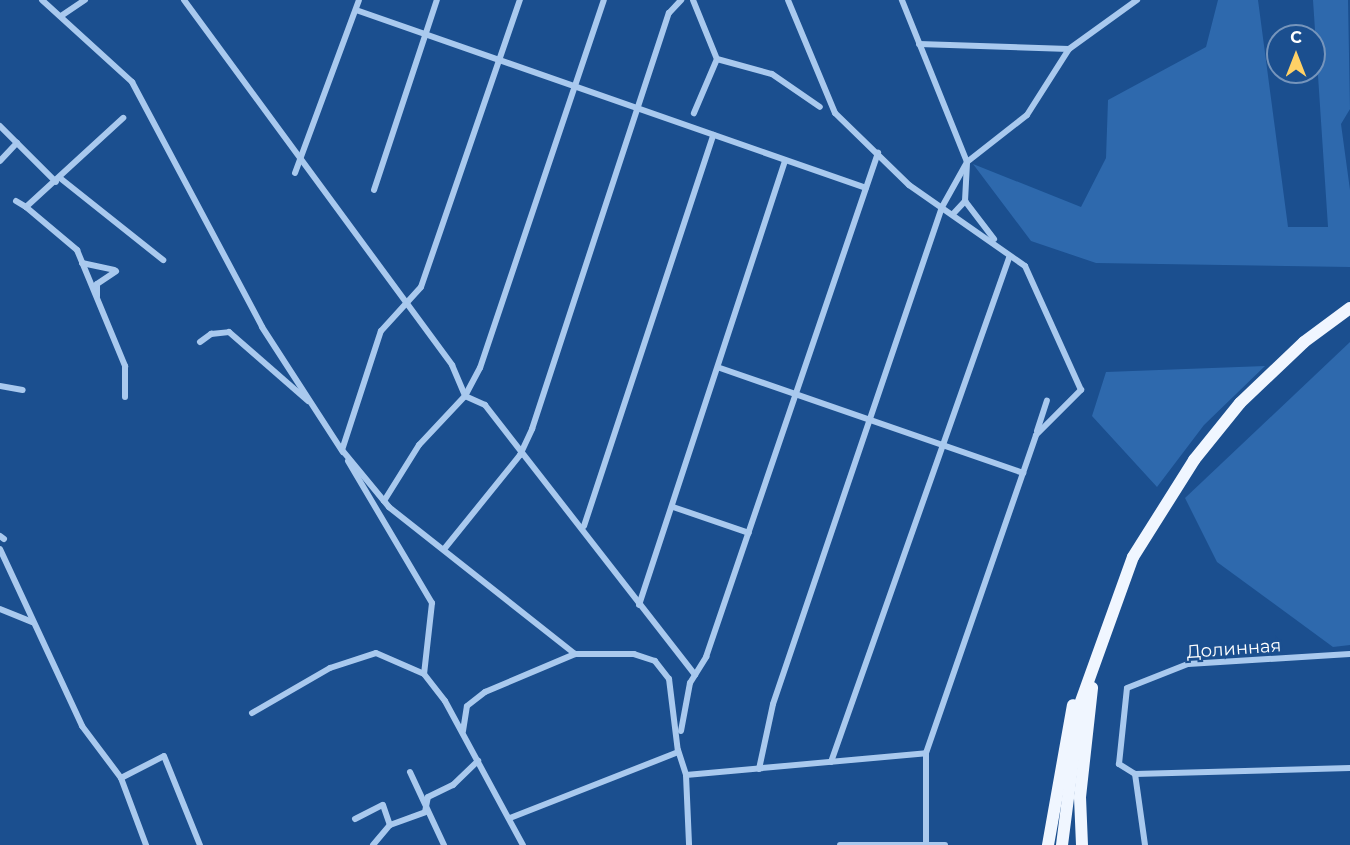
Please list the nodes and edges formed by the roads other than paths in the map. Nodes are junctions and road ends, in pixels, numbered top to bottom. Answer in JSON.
{"nodes":[{"id":1,"x":42,"y":0,"type":"edge"},
{"id":2,"x":85,"y":0,"type":"edge"},
{"id":3,"x":184,"y":0,"type":"edge"},
{"id":4,"x":359,"y":0,"type":"edge"},
{"id":5,"x":437,"y":0,"type":"edge"},
{"id":6,"x":520,"y":0,"type":"edge"},
{"id":7,"x":604,"y":0,"type":"edge"},
{"id":8,"x":681,"y":0,"type":"edge"},
{"id":9,"x":693,"y":0,"type":"edge"},
{"id":10,"x":788,"y":0,"type":"edge"},
{"id":11,"x":902,"y":0,"type":"edge"},
{"id":12,"x":1137,"y":0,"type":"edge"},
{"id":13,"x":356,"y":10,"type":"junction"},
{"id":14,"x":61,"y":15,"type":"junction"},
{"id":15,"x":426,"y":34,"type":"junction"},
{"id":16,"x":919,"y":44,"type":"junction"},
{"id":17,"x":1069,"y":49,"type":"junction"},
{"id":18,"x":717,"y":59,"type":"junction"},
{"id":19,"x":500,"y":60,"type":"junction"},
{"id":20,"x":574,"y":86,"type":"junction"},
{"id":21,"x":820,"y":106,"type":"dead end"},
{"id":22,"x":641,"y":109,"type":"junction"},
{"id":23,"x":694,"y":113,"type":"dead end"},
{"id":24,"x":123,"y":118,"type":"dead end"},
{"id":25,"x":0,"y":126,"type":"edge"},
{"id":26,"x":713,"y":135,"type":"junction"},
{"id":27,"x":17,"y":143,"type":"junction"},
{"id":28,"x":878,"y":153,"type":"junction"},
{"id":29,"x":300,"y":159,"type":"junction"},
{"id":30,"x":785,"y":160,"type":"junction"},
{"id":31,"x":0,"y":161,"type":"edge"},
{"id":32,"x":967,"y":162,"type":"junction"},
{"id":33,"x":295,"y":173,"type":"dead end"},
{"id":34,"x":58,"y":180,"type":"junction"},
{"id":35,"x":866,"y":188,"type":"junction"},
{"id":36,"x":374,"y":190,"type":"dead end"},
{"id":37,"x":16,"y":201,"type":"dead end"},
{"id":38,"x":965,"y":201,"type":"junction"},
{"id":39,"x":26,"y":207,"type":"junction"},
{"id":40,"x":942,"y":207,"type":"junction"},
{"id":41,"x":953,"y":214,"type":"junction"},
{"id":42,"x":1009,"y":258,"type":"junction"},
{"id":43,"x":163,"y":260,"type":"dead end"},
{"id":44,"x":82,"y":263,"type":"junction"},
{"id":45,"x":97,"y":300,"type":"junction"},
{"id":46,"x":405,"y":306,"type":"junction"},
{"id":47,"x":1350,"y":308,"type":"edge"},
{"id":48,"x":200,"y":342,"type":"dead end"},
{"id":49,"x":720,"y":368,"type":"junction"},
{"id":50,"x":0,"y":386,"type":"edge"},
{"id":51,"x":23,"y":390,"type":"dead end"},
{"id":52,"x":796,"y":394,"type":"junction"},
{"id":53,"x":465,"y":396,"type":"junction"},
{"id":54,"x":125,"y":397,"type":"dead end"},
{"id":55,"x":1047,"y":401,"type":"dead end"},
{"id":56,"x":311,"y":402,"type":"junction"},
{"id":57,"x":870,"y":420,"type":"junction"},
{"id":58,"x":1036,"y":435,"type":"junction"},
{"id":59,"x":945,"y":446,"type":"junction"},
{"id":60,"x":342,"y":450,"type":"junction"},
{"id":61,"x":520,"y":455,"type":"junction"},
{"id":62,"x":1023,"y":473,"type":"junction"},
{"id":63,"x":384,"y":501,"type":"junction"},
{"id":64,"x":673,"y":507,"type":"junction"},
{"id":65,"x":584,"y":526,"type":"junction"},
{"id":66,"x":748,"y":533,"type":"junction"},
{"id":67,"x":445,"y":548,"type":"junction"},
{"id":68,"x":0,"y":549,"type":"edge"},
{"id":69,"x":639,"y":605,"type":"junction"},
{"id":70,"x":0,"y":609,"type":"edge"},
{"id":71,"x":34,"y":622,"type":"junction"},
{"id":72,"x":1097,"y":645,"type":"junction"},
{"id":73,"x":575,"y":654,"type":"junction"},
{"id":74,"x":1350,"y":654,"type":"edge"},
{"id":75,"x":424,"y":674,"type":"junction"},
{"id":76,"x":695,"y":675,"type":"junction"},
{"id":77,"x":252,"y":713,"type":"dead end"},
{"id":78,"x":464,"y":735,"type":"junction"},
{"id":79,"x":678,"y":752,"type":"junction"},
{"id":80,"x":926,"y":753,"type":"junction"},
{"id":81,"x":478,"y":762,"type":"junction"},
{"id":82,"x":831,"y":762,"type":"junction"},
{"id":83,"x":1350,"y":768,"type":"edge"},
{"id":84,"x":759,"y":769,"type":"junction"},
{"id":85,"x":410,"y":772,"type":"dead end"},
{"id":86,"x":1134,"y":774,"type":"junction"},
{"id":87,"x":686,"y":775,"type":"junction"},
{"id":88,"x":121,"y":778,"type":"junction"},
{"id":89,"x":1066,"y":806,"type":"junction"},
{"id":90,"x":425,"y":812,"type":"junction"},
{"id":91,"x":510,"y":818,"type":"junction"},
{"id":92,"x":355,"y":819,"type":"dead end"},
{"id":93,"x":390,"y":825,"type":"junction"},
{"id":94,"x":926,"y":843,"type":"junction"},
{"id":95,"x":146,"y":845,"type":"edge"},
{"id":96,"x":200,"y":845,"type":"edge"},
{"id":97,"x":373,"y":845,"type":"edge"},
{"id":98,"x":444,"y":845,"type":"edge"},
{"id":99,"x":523,"y":845,"type":"edge"},
{"id":100,"x":689,"y":845,"type":"edge"},
{"id":101,"x":840,"y":845,"type":"edge"},
{"id":102,"x":945,"y":845,"type":"edge"},
{"id":103,"x":1048,"y":845,"type":"edge"},
{"id":104,"x":1062,"y":845,"type":"edge"},
{"id":105,"x":1067,"y":845,"type":"edge"},
{"id":106,"x":1082,"y":845,"type":"edge"},
{"id":107,"x":1145,"y":845,"type":"edge"}],
"edges":[{"from":1,"to":14,"type":"street"},
{"from":2,"to":14,"type":"street"},
{"from":3,"to":29,"type":"street"},
{"from":4,"to":13,"type":"street"},
{"from":5,"to":15,"type":"street"},
{"from":6,"to":19,"type":"street"},
{"from":7,"to":20,"type":"street"},
{"from":8,"to":22,"type":"street"},
{"from":9,"to":18,"type":"street"},
{"from":10,"to":28,"type":"street"},
{"from":11,"to":16,"type":"street"},
{"from":12,"to":17,"type":"street"},
{"from":13,"to":15,"type":"street"},
{"from":13,"to":29,"type":"street"},
{"from":14,"to":56,"type":"street"},
{"from":15,"to":19,"type":"street"},
{"from":15,"to":36,"type":"street"},
{"from":16,"to":17,"type":"street"},
{"from":16,"to":32,"type":"street"},
{"from":17,"to":32,"type":"street"},
{"from":18,"to":21,"type":"street"},
{"from":18,"to":23,"type":"street"},
{"from":19,"to":20,"type":"street"},
{"from":19,"to":46,"type":"street"},
{"from":20,"to":22,"type":"street"},
{"from":20,"to":53,"type":"street"},
{"from":22,"to":26,"type":"street"},
{"from":22,"to":61,"type":"street"},
{"from":24,"to":34,"type":"street"},
{"from":25,"to":27,"type":"street"},
{"from":26,"to":30,"type":"street"},
{"from":26,"to":65,"type":"street"},
{"from":27,"to":31,"type":"street"},
{"from":27,"to":34,"type":"street"},
{"from":28,"to":35,"type":"street"},
{"from":28,"to":40,"type":"street"},
{"from":29,"to":33,"type":"street"},
{"from":29,"to":46,"type":"street"},
{"from":30,"to":35,"type":"street"},
{"from":30,"to":49,"type":"street"},
{"from":32,"to":38,"type":"street"},
{"from":32,"to":40,"type":"street"},
{"from":34,"to":39,"type":"street"},
{"from":34,"to":43,"type":"street"},
{"from":35,"to":52,"type":"street"},
{"from":37,"to":39,"type":"street"},
{"from":38,"to":41,"type":"street"},
{"from":38,"to":42,"type":"street"},
{"from":39,"to":44,"type":"street"},
{"from":40,"to":41,"type":"street"},
{"from":40,"to":57,"type":"street"},
{"from":41,"to":42,"type":"street"},
{"from":42,"to":58,"type":"street"},
{"from":42,"to":59,"type":"street"},
{"from":44,"to":45,"type":"street"},
{"from":44,"to":45,"type":"street"},
{"from":45,"to":54,"type":"street"},
{"from":46,"to":53,"type":"street"},
{"from":46,"to":60,"type":"street"},
{"from":47,"to":72,"type":"main road"},
{"from":48,"to":56,"type":"street"},
{"from":49,"to":52,"type":"street"},
{"from":49,"to":64,"type":"street"},
{"from":50,"to":51,"type":"street"},
{"from":52,"to":57,"type":"street"},
{"from":52,"to":66,"type":"street"},
{"from":53,"to":61,"type":"street"},
{"from":53,"to":63,"type":"street"},
{"from":55,"to":58,"type":"street"},
{"from":56,"to":60,"type":"street"},
{"from":57,"to":59,"type":"street"},
{"from":57,"to":84,"type":"street"},
{"from":58,"to":62,"type":"street"},
{"from":59,"to":62,"type":"street"},
{"from":59,"to":82,"type":"street"},
{"from":60,"to":63,"type":"street"},
{"from":60,"to":75,"type":"street"},
{"from":61,"to":65,"type":"street"},
{"from":61,"to":67,"type":"street"},
{"from":62,"to":80,"type":"street"},
{"from":63,"to":67,"type":"street"},
{"from":64,"to":66,"type":"street"},
{"from":64,"to":69,"type":"street"},
{"from":65,"to":69,"type":"street"},
{"from":66,"to":76,"type":"street"},
{"from":67,"to":73,"type":"street"},
{"from":68,"to":71,"type":"street"},
{"from":69,"to":76,"type":"street"},
{"from":70,"to":71,"type":"street"},
{"from":71,"to":88,"type":"street"},
{"from":72,"to":89,"type":"main road"},
{"from":72,"to":103,"type":"main road"},
{"from":72,"to":106,"type":"main road"},
{"from":73,"to":78,"type":"street"},
{"from":73,"to":79,"type":"street"},
{"from":74,"to":86,"type":"street","name":"Долинная"},
{"from":75,"to":77,"type":"street"},
{"from":75,"to":78,"type":"street"},
{"from":76,"to":79,"type":"street"},
{"from":78,"to":81,"type":"street"},
{"from":79,"to":87,"type":"street"},
{"from":79,"to":91,"type":"street"},
{"from":80,"to":82,"type":"street"},
{"from":80,"to":94,"type":"street"},
{"from":81,"to":90,"type":"street"},
{"from":81,"to":91,"type":"street"},
{"from":82,"to":84,"type":"street"},
{"from":83,"to":86,"type":"street"},
{"from":84,"to":87,"type":"street"},
{"from":85,"to":90,"type":"street"},
{"from":86,"to":107,"type":"street"},
{"from":87,"to":100,"type":"street"},
{"from":88,"to":95,"type":"street"},
{"from":88,"to":96,"type":"street"},
{"from":89,"to":104,"type":"main road"},
{"from":89,"to":105,"type":"main road"},
{"from":90,"to":93,"type":"street"},
{"from":90,"to":98,"type":"street"},
{"from":91,"to":99,"type":"street"},
{"from":92,"to":93,"type":"street"},
{"from":93,"to":97,"type":"street"},
{"from":94,"to":101,"type":"street"},
{"from":94,"to":102,"type":"street"}]}
